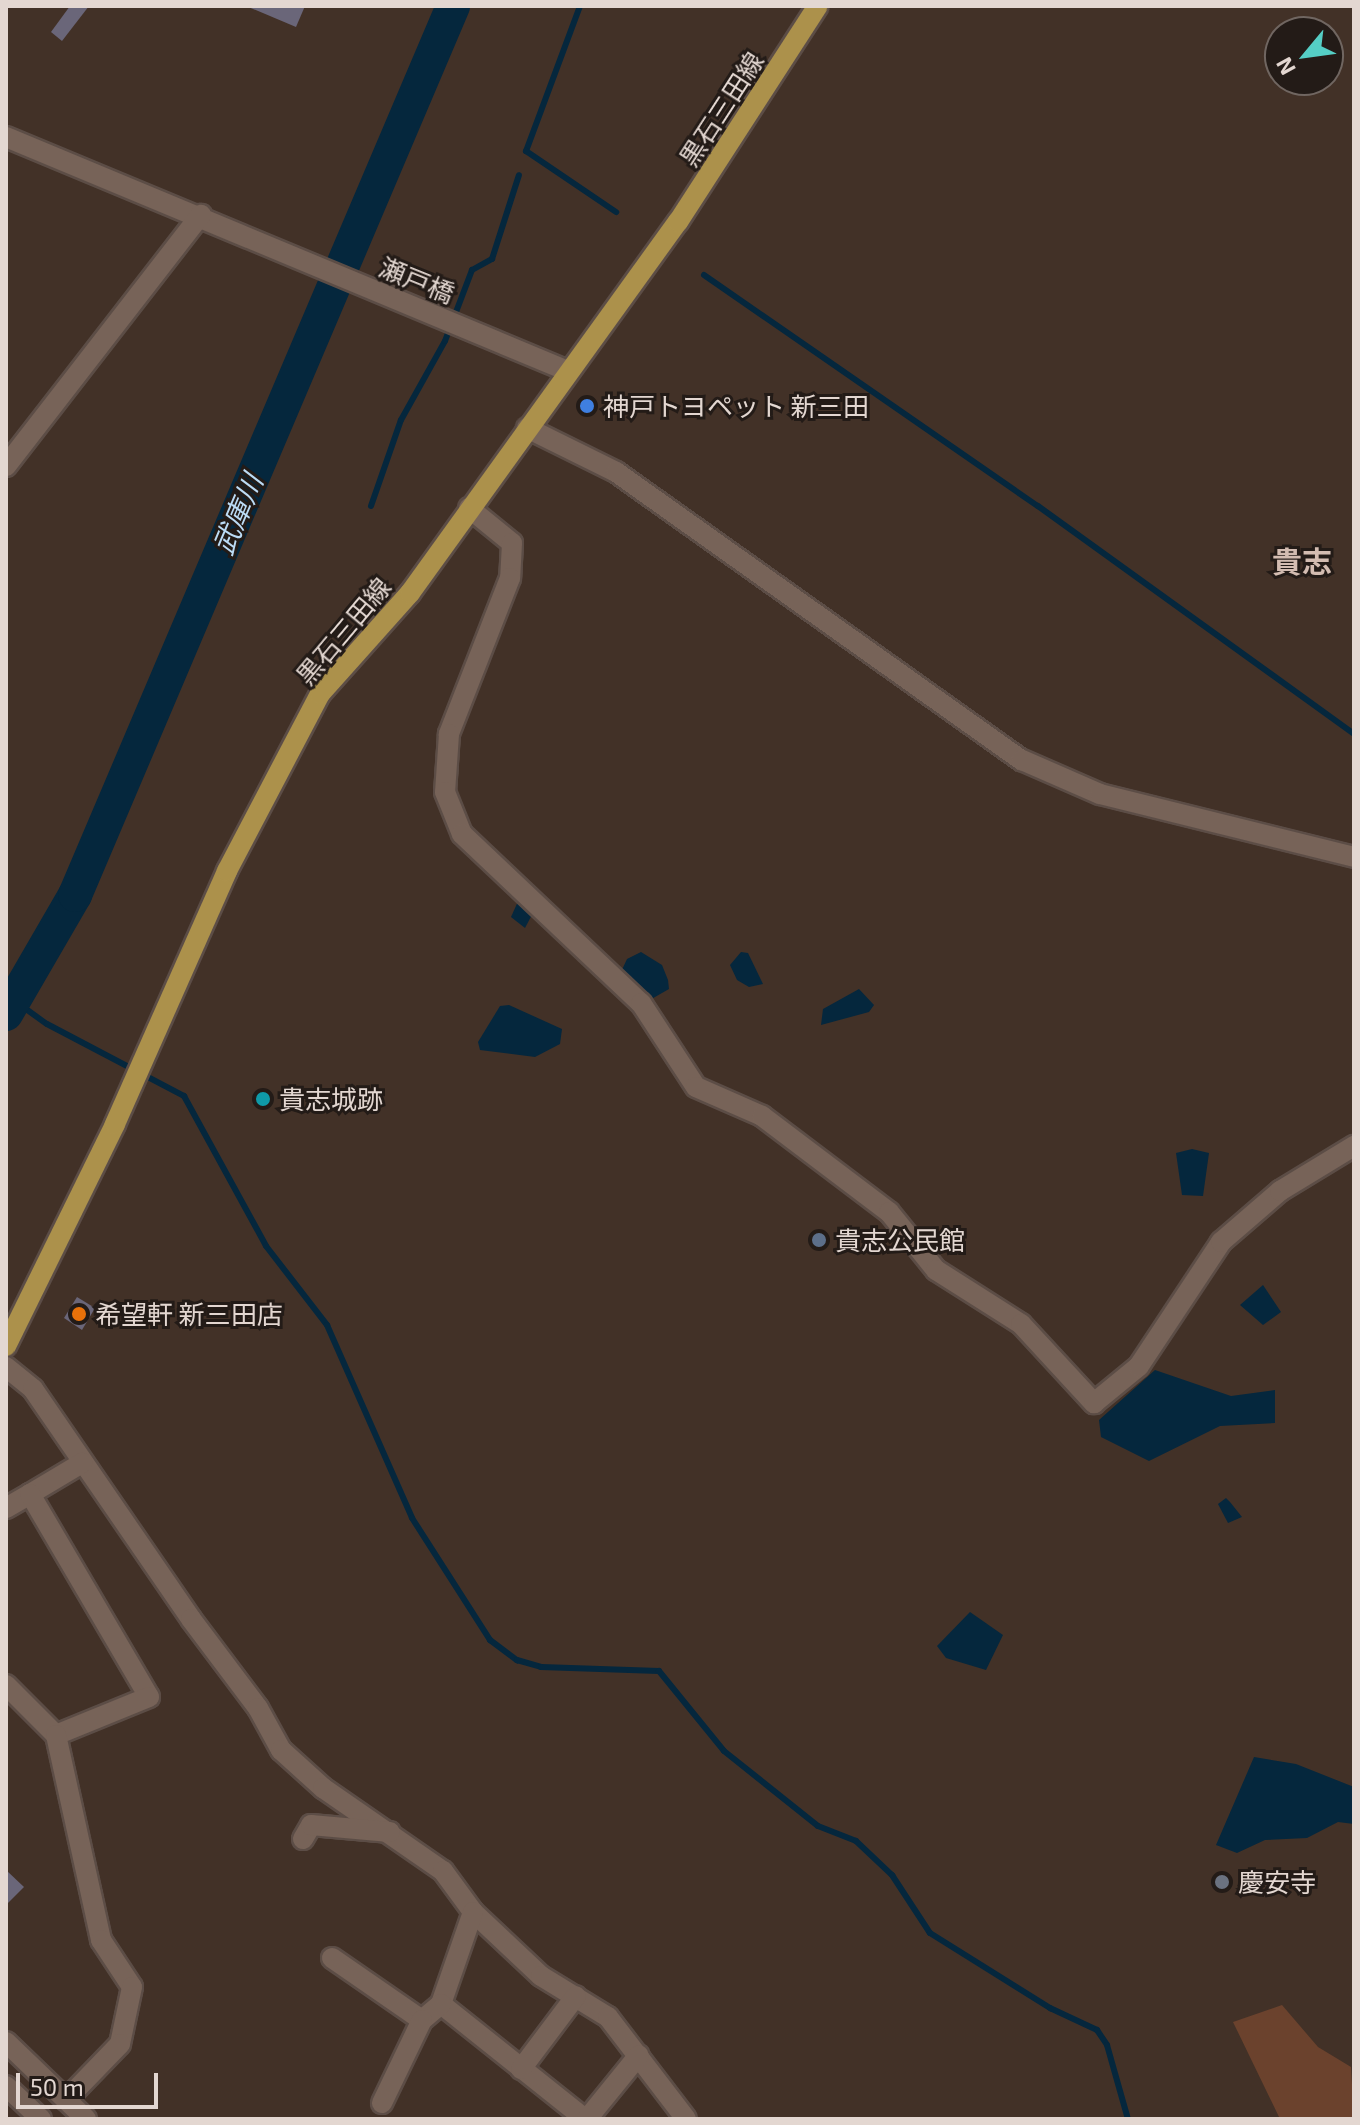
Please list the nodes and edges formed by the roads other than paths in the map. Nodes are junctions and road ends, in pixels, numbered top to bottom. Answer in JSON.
{"nodes":[{"id":1,"x":818,"y":6,"type":"edge"},
{"id":2,"x":6,"y":137,"type":"edge"},
{"id":3,"x":201,"y":215,"type":"junction"},
{"id":4,"x":568,"y":371,"type":"junction"},
{"id":5,"x":527,"y":428,"type":"junction"},
{"id":6,"x":6,"y":465,"type":"edge"},
{"id":7,"x":469,"y":508,"type":"junction"},
{"id":8,"x":1354,"y":857,"type":"edge"},
{"id":9,"x":1354,"y":1146,"type":"edge"},
{"id":10,"x":6,"y":1346,"type":"edge"},
{"id":11,"x":6,"y":1367,"type":"edge"},
{"id":12,"x":82,"y":1463,"type":"junction"},
{"id":13,"x":30,"y":1494,"type":"junction"},
{"id":14,"x":6,"y":1508,"type":"edge"},
{"id":15,"x":6,"y":1685,"type":"edge"},
{"id":16,"x":56,"y":1735,"type":"junction"},
{"id":17,"x":390,"y":1832,"type":"junction"},
{"id":18,"x":303,"y":1839,"type":"dead end"},
{"id":19,"x":473,"y":1912,"type":"junction"},
{"id":20,"x":332,"y":1958,"type":"dead end"},
{"id":21,"x":576,"y":1996,"type":"junction"},
{"id":22,"x":441,"y":2004,"type":"junction"},
{"id":23,"x":422,"y":2020,"type":"junction"},
{"id":24,"x":6,"y":2042,"type":"edge"},
{"id":25,"x":639,"y":2055,"type":"junction"},
{"id":26,"x":521,"y":2069,"type":"junction"},
{"id":27,"x":6,"y":2086,"type":"edge"},
{"id":28,"x":66,"y":2100,"type":"junction"},
{"id":29,"x":382,"y":2103,"type":"dead end"},
{"id":30,"x":41,"y":2119,"type":"edge"},
{"id":31,"x":86,"y":2119,"type":"edge"},
{"id":32,"x":586,"y":2119,"type":"edge"},
{"id":33,"x":686,"y":2119,"type":"edge"}],
"edges":[{"from":1,"to":4,"type":"main road","name":"黒石三田線"},
{"from":2,"to":3,"type":"street","name":"瀬戸橋"},
{"from":3,"to":4,"type":"street","name":"瀬戸橋"},
{"from":3,"to":6,"type":"street"},
{"from":4,"to":5,"type":"main road","name":"黒石三田線"},
{"from":5,"to":7,"type":"main road","name":"黒石三田線"},
{"from":5,"to":8,"type":"street"},
{"from":7,"to":9,"type":"street"},
{"from":7,"to":10,"type":"main road","name":"黒石三田線"},
{"from":11,"to":12,"type":"street"},
{"from":12,"to":13,"type":"street"},
{"from":12,"to":17,"type":"street"},
{"from":13,"to":14,"type":"street"},
{"from":13,"to":16,"type":"street"},
{"from":15,"to":16,"type":"street"},
{"from":16,"to":28,"type":"street"},
{"from":17,"to":18,"type":"street"},
{"from":17,"to":19,"type":"street"},
{"from":19,"to":21,"type":"street"},
{"from":19,"to":22,"type":"street"},
{"from":20,"to":23,"type":"street"},
{"from":21,"to":25,"type":"street"},
{"from":21,"to":26,"type":"street"},
{"from":22,"to":23,"type":"street"},
{"from":22,"to":26,"type":"street"},
{"from":23,"to":29,"type":"street"},
{"from":24,"to":28,"type":"street"},
{"from":25,"to":32,"type":"street"},
{"from":25,"to":33,"type":"street"},
{"from":26,"to":32,"type":"street"},
{"from":27,"to":30,"type":"street"},
{"from":28,"to":31,"type":"street"}]}
